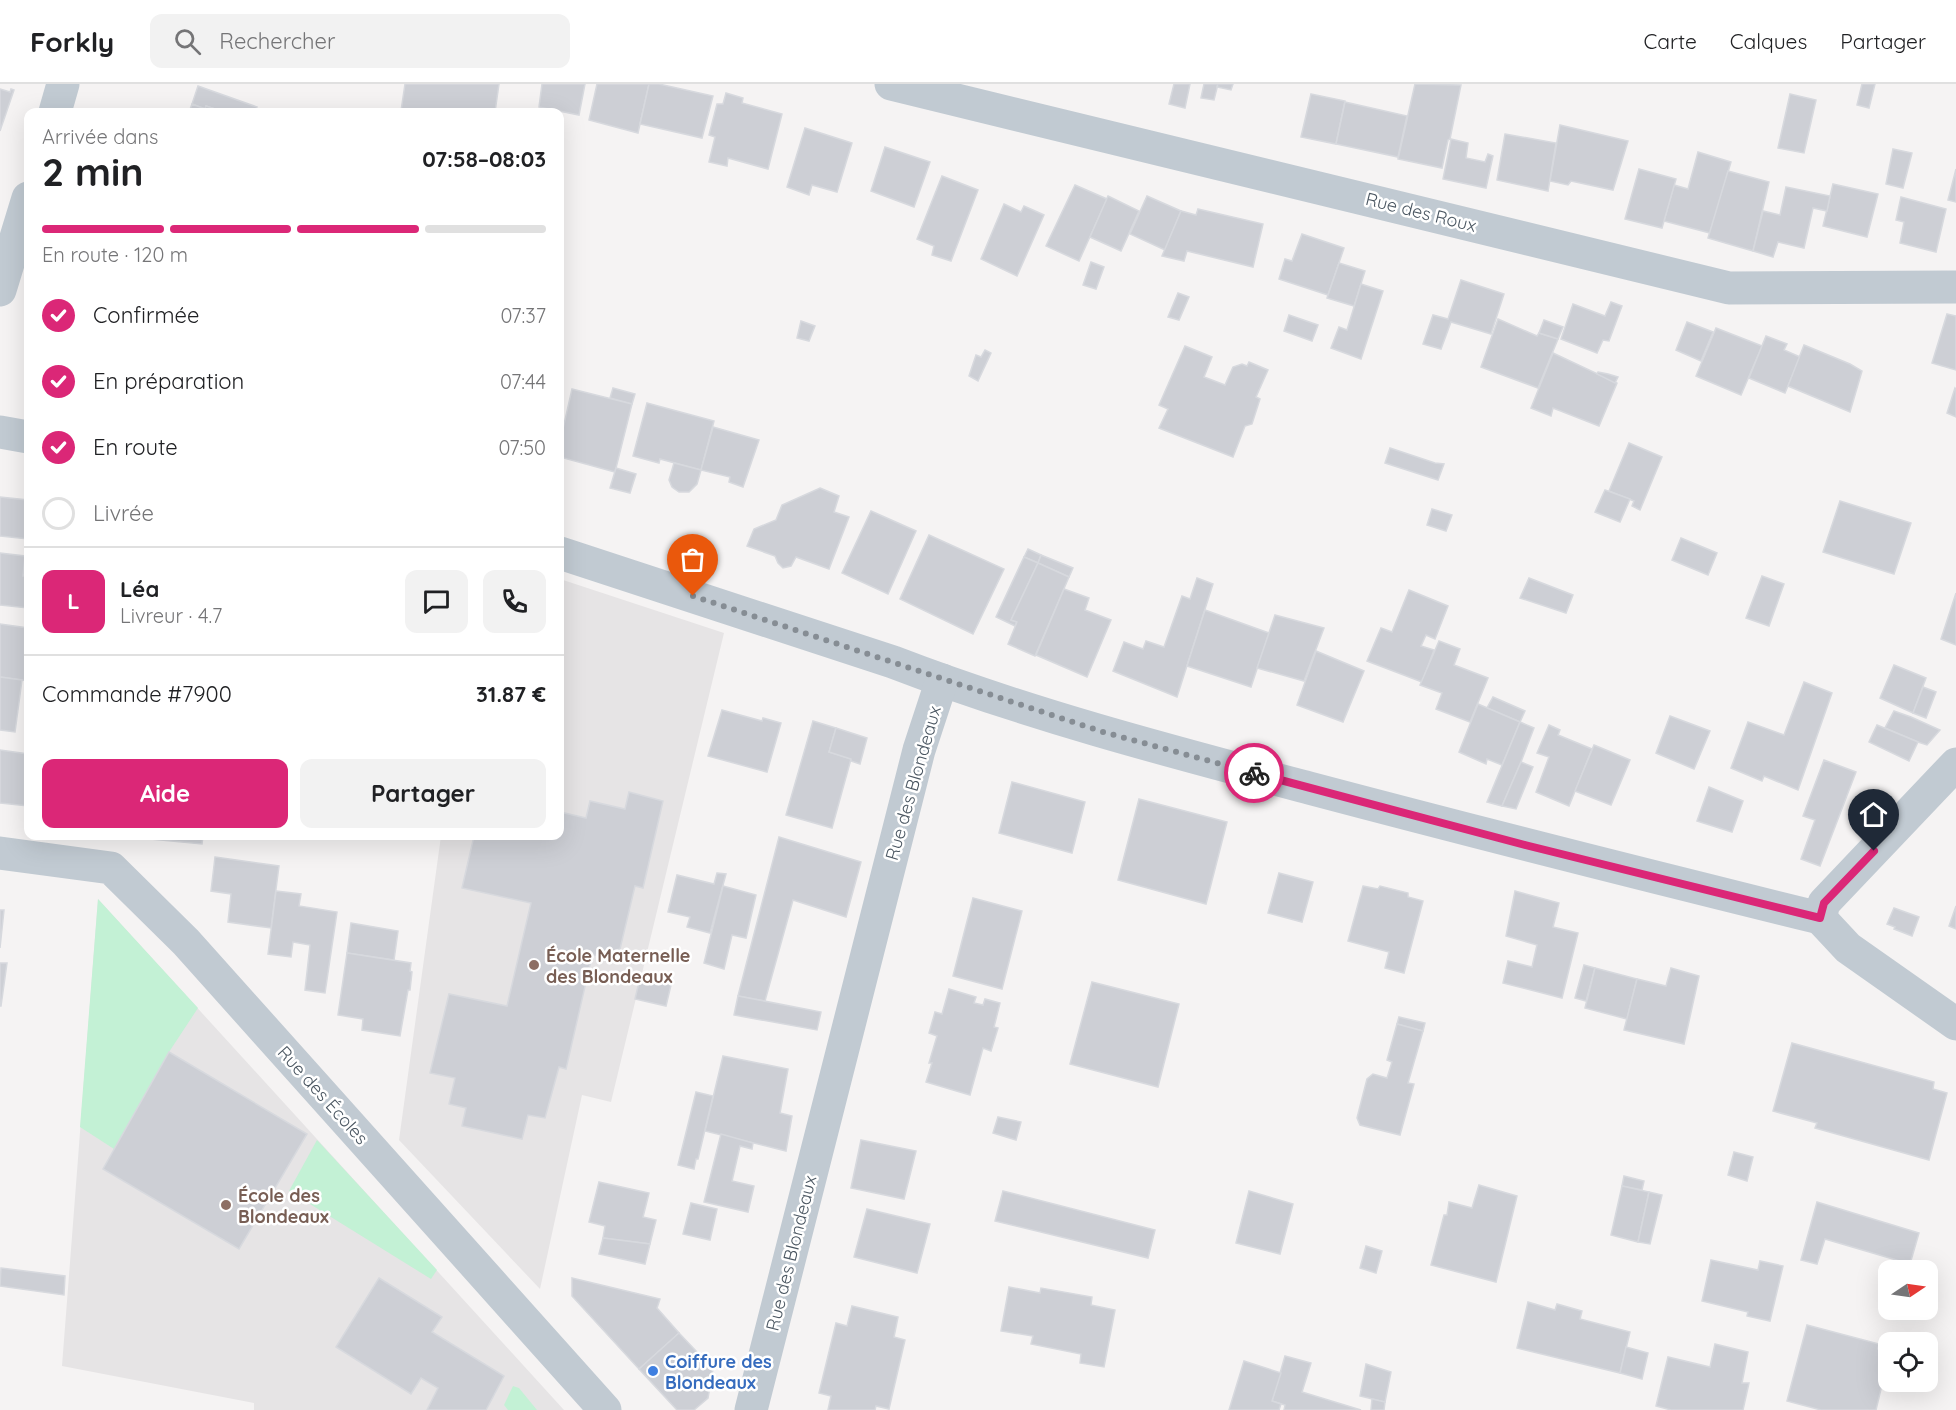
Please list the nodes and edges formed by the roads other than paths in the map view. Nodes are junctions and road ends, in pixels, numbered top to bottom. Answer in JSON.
{"nodes":[{"id":1,"x":63,"y":84,"type":"edge"},
{"id":2,"x":891,"y":84,"type":"edge"},
{"id":3,"x":56,"y":108,"type":"edge"},
{"id":4,"x":24,"y":211,"type":"edge"},
{"id":5,"x":1956,"y":287,"type":"edge"},
{"id":6,"x":0,"y":290,"type":"edge"},
{"id":7,"x":0,"y":432,"type":"edge"},
{"id":8,"x":24,"y":436,"type":"edge"},
{"id":9,"x":564,"y":553,"type":"edge"},
{"id":10,"x":942,"y":680,"type":"junction"},
{"id":11,"x":1956,"y":764,"type":"edge"},
{"id":12,"x":0,"y":853,"type":"edge"},
{"id":13,"x":1820,"y":918,"type":"junction"},
{"id":14,"x":1956,"y":1024,"type":"edge"},
{"id":15,"x":605,"y":1410,"type":"edge"},
{"id":16,"x":751,"y":1410,"type":"edge"}],
"edges":[{"from":1,"to":3,"type":"street"},
{"from":2,"to":5,"type":"street","name":"Rue des Roux"},
{"from":4,"to":6,"type":"street"},
{"from":7,"to":8,"type":"street"},
{"from":9,"to":10,"type":"street"},
{"from":10,"to":13,"type":"street","name":"Rue des Blondeaux"},
{"from":10,"to":16,"type":"street","name":"Rue des Blondeaux"},
{"from":11,"to":13,"type":"street"},
{"from":12,"to":15,"type":"street","name":"Rue des Écoles"},
{"from":13,"to":14,"type":"street"}]}
